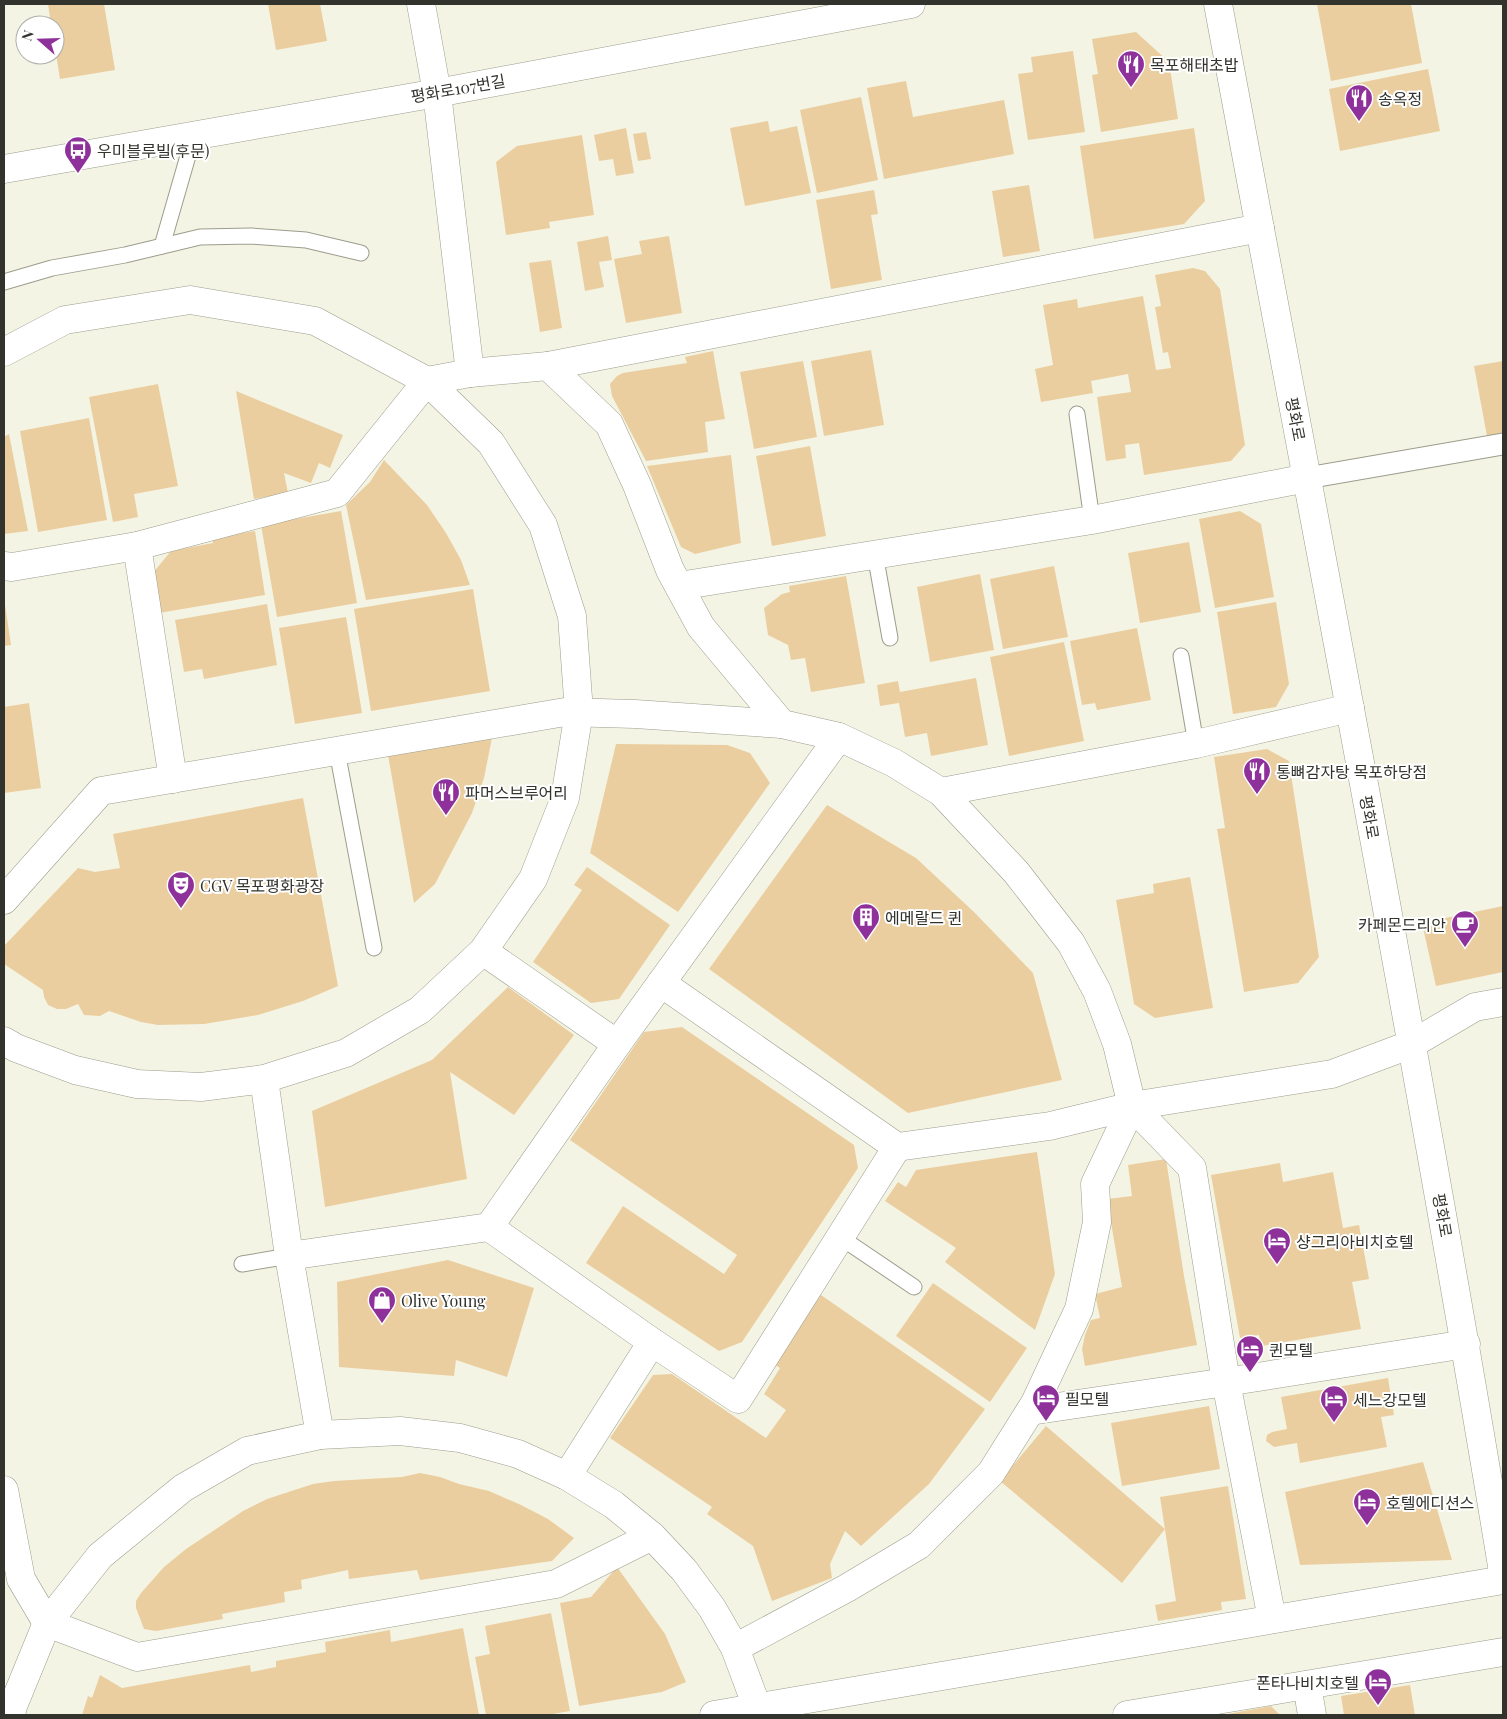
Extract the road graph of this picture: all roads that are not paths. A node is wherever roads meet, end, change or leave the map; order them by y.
1 (421, 4) edge
2 (911, 4) edge
3 (1218, 4) edge
4 (437, 92) junction
5 (194, 135) junction
6 (4, 169) edge
7 (1260, 228) junction
8 (162, 246) junction
9 (361, 253) dead end
10 (4, 282) edge
11 (4, 352) edge
12 (548, 366) junction
13 (470, 373) junction
14 (427, 381) junction
15 (1077, 414) dead end
16 (1503, 444) edge
17 (1307, 478) junction
18 (1092, 520) junction
19 (137, 546) junction
20 (875, 554) junction
21 (4, 566) edge
22 (679, 586) junction
23 (890, 638) dead end
24 (1181, 656) dead end
25 (1350, 708) junction
26 (579, 712) junction
27 (782, 724) junction
28 (839, 737) junction
29 (1196, 744) junction
30 (337, 751) junction
31 (173, 779) junction
32 (941, 792) junction
33 (4, 900) edge
34 (374, 948) dead end
35 (483, 951) junction
36 (661, 983) junction
37 (1503, 1002) edge
38 (4, 1041) edge
39 (617, 1044) junction
40 (1412, 1044) junction
41 (264, 1079) junction
42 (1132, 1106) junction
43 (898, 1148) junction
44 (489, 1227) junction
45 (840, 1237) junction
46 (289, 1256) junction
47 (242, 1264) dead end
48 (914, 1287) dead end
49 (652, 1342) junction
50 (1466, 1344) junction
51 (1226, 1382) junction
52 (1030, 1411) junction
53 (320, 1435) junction
54 (567, 1476) junction
55 (4, 1490) edge
56 (652, 1536) junction
57 (1503, 1572) edge
58 (1503, 1580) edge
59 (1272, 1619) junction
60 (47, 1623) junction
61 (735, 1648) junction
62 (1503, 1652) edge
63 (1307, 1685) junction
64 (759, 1711) edge
65 (1139, 1714) edge
66 (11, 1715) edge
67 (714, 1715) edge
68 (1312, 1715) edge

1 - 4 street
2 - 4 street, 평화로107번길
3 - 7 street, 평화로
4 - 5 street, 평화로107번길
4 - 13 street
5 - 6 street, 평화로107번길
5 - 8 lane
7 - 12 street
7 - 17 street, 평화로
8 - 9 lane
8 - 10 lane
11 - 14 street
12 - 13 street
12 - 22 street
13 - 14 street
14 - 19 street
14 - 26 street
15 - 18 lane
16 - 17 street
17 - 18 street
17 - 25 street, 평화로
18 - 20 street
19 - 21 street
19 - 31 street
20 - 22 street
20 - 23 lane
22 - 27 street
24 - 29 lane
25 - 29 street
25 - 40 street, 평화로
26 - 27 street
26 - 30 street
26 - 35 street
27 - 28 street
28 - 32 street
28 - 36 street
29 - 32 street
30 - 31 street
30 - 34 lane
31 - 33 street
32 - 42 street
35 - 39 street
35 - 41 street
36 - 39 street
36 - 43 street
37 - 40 street
38 - 41 street
39 - 44 street
40 - 42 street
40 - 50 street, 평화로
41 - 46 street
42 - 43 street
42 - 51 street
42 - 52 street
43 - 45 street
44 - 46 street
44 - 49 street
45 - 48 lane
45 - 49 street
46 - 47 lane
46 - 53 street
49 - 54 street
50 - 51 street
50 - 57 street, 평화로
51 - 52 street
51 - 59 street
52 - 61 street
53 - 54 street
53 - 60 street
54 - 56 street
55 - 60 street
56 - 60 street
56 - 61 street
58 - 59 street
59 - 64 street
60 - 66 street
61 - 64 street
62 - 63 street
63 - 65 street
63 - 68 street
64 - 67 street

